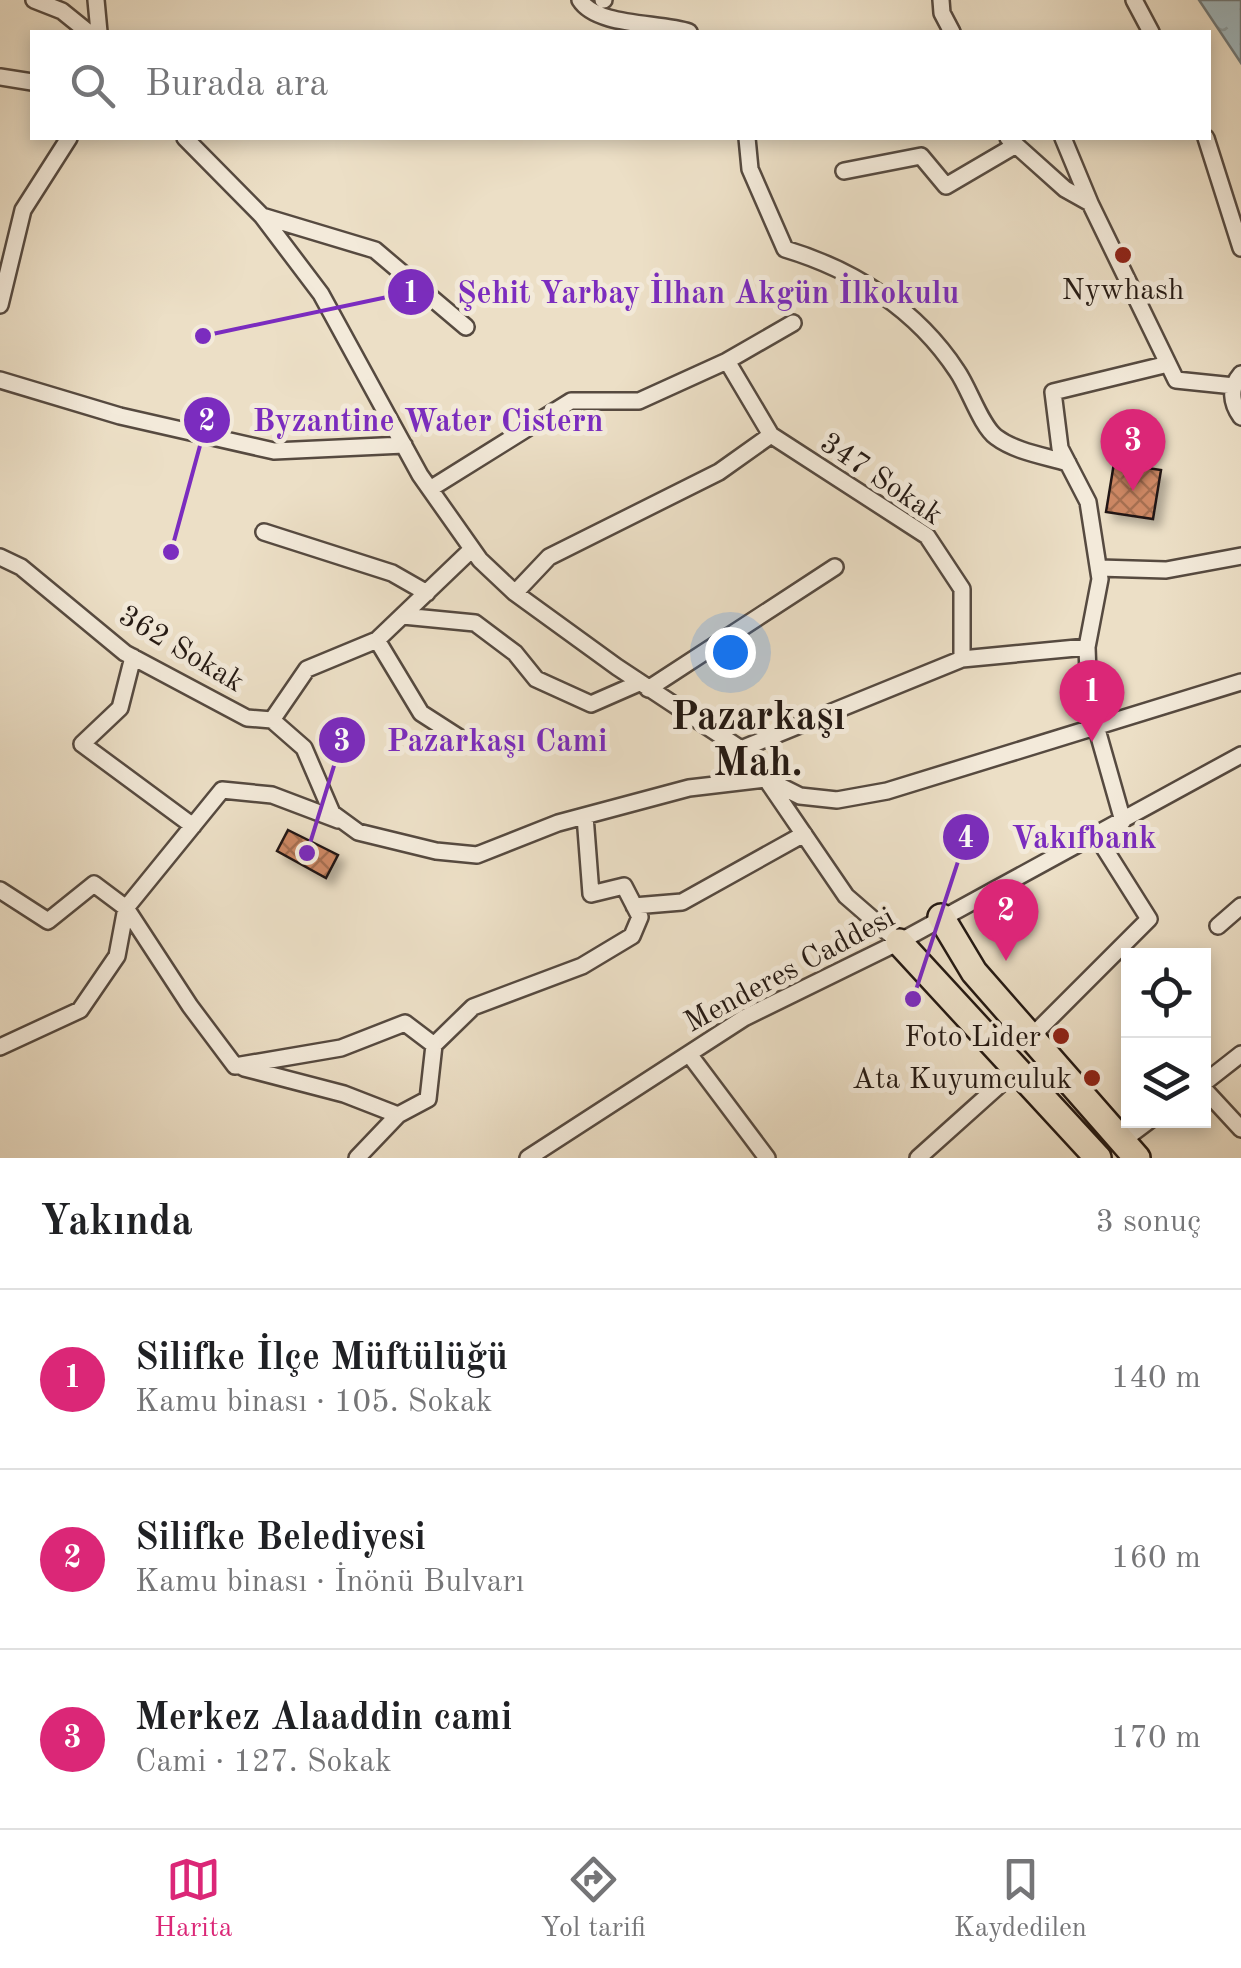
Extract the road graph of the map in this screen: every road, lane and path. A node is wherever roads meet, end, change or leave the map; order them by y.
1 (34, 0) edge
2 (96, 0) edge
3 (580, 0) edge
4 (940, 0) edge
5 (1134, 0) edge
6 (86, 30) edge
7 (100, 30) edge
8 (678, 30) edge
9 (951, 30) edge
10 (1151, 30) edge
11 (0, 77) edge
12 (30, 82) edge
13 (68, 140) edge
14 (187, 140) edge
15 (747, 140) edge
16 (1064, 140) edge
17 (1207, 140) edge
18 (1012, 142) edge
19 (844, 171) dead end
20 (1090, 203) junction
21 (262, 216) junction
22 (0, 218) edge
23 (20, 223) junction
24 (1241, 248) edge
25 (0, 305) edge
26 (793, 322) dead end
27 (466, 327) dead end
28 (726, 362) junction
29 (1168, 364) junction
30 (0, 380) edge
31 (1238, 380) edge
32 (1241, 418) edge
33 (771, 435) junction
34 (404, 445) junction
35 (1068, 463) junction
36 (430, 489) junction
37 (264, 532) dead end
38 (472, 549) junction
39 (1241, 556) edge
40 (0, 557) edge
41 (835, 567) dead end
42 (1099, 568) junction
43 (427, 593) junction
44 (516, 593) junction
45 (403, 616) junction
46 (377, 640) junction
47 (1087, 647) junction
48 (133, 657) junction
49 (962, 659) junction
50 (1241, 682) edge
51 (644, 686) junction
52 (272, 720) junction
53 (1093, 727) junction
54 (466, 742) dead end
55 (741, 749) junction
56 (1241, 755) edge
57 (766, 779) junction
58 (585, 816) junction
59 (1123, 821) junction
60 (344, 822) junction
61 (193, 826) junction
62 (804, 834) junction
63 (1096, 835) junction
64 (0, 890) edge
65 (634, 906) junction
66 (1241, 906) edge
67 (126, 908) junction
68 (941, 917) junction
69 (1218, 926) dead end
70 (898, 942) junction
71 (1030, 1037) junction
72 (434, 1044) junction
73 (0, 1048) edge
74 (690, 1054) junction
75 (1241, 1054) edge
76 (236, 1066) junction
77 (1015, 1071) junction
78 (1211, 1080) edge
79 (1211, 1094) edge
80 (398, 1116) junction
81 (1144, 1128) edge
82 (1241, 1129) edge
83 (1130, 1149) edge
84 (757, 1155) edge
85 (357, 1158) edge
86 (528, 1158) edge
87 (918, 1158) edge
88 (1098, 1158) edge

1 - 6 street
2 - 7 street
3 - 8 street
4 - 9 street
5 - 10 street
11 - 12 street
13 - 23 street
14 - 21 street
15 - 35 street
16 - 20 street
17 - 24 street
18 - 19 street
18 - 20 street
20 - 29 street
21 - 27 street
21 - 34 street
22 - 23 street
23 - 25 street
26 - 28 street
28 - 33 street, 347 Sokak
28 - 36 street
29 - 31 street
29 - 35 street
30 - 34 street
31 - 32 street
33 - 44 street
33 - 49 street, 347 Sokak
34 - 36 street
35 - 42 street
36 - 38 street
37 - 43 street
38 - 43 street
38 - 44 street
39 - 42 street
40 - 48 street, 362 Sokak
41 - 51 street
42 - 47 street
43 - 45 street
44 - 51 street
45 - 46 street
45 - 51 street
46 - 52 street
46 - 54 street
47 - 49 street
47 - 53 street
48 - 52 street, 362 Sokak
48 - 61 street
49 - 55 street
50 - 53 street
51 - 55 street
52 - 60 street, 362 Sokak
53 - 57 street
53 - 59 street
55 - 57 street
56 - 59 street, Menderes Caddesi
57 - 58 street
57 - 62 street
58 - 60 street
58 - 65 street
59 - 63 street, Menderes Caddesi
60 - 61 street
61 - 67 street
62 - 65 street
62 - 70 street
63 - 68 street, Menderes Caddesi
63 - 71 street
64 - 67 street
65 - 72 street
66 - 69 street
67 - 73 street
67 - 76 street
68 - 70 street, Menderes Caddesi
68 - 71 main road
70 - 74 street, Menderes Caddesi
70 - 77 main road
71 - 83 main road
72 - 76 street
72 - 80 street
74 - 84 street
74 - 86 street, Menderes Caddesi
75 - 78 street
76 - 80 street
77 - 87 street
77 - 88 main road
79 - 82 street
80 - 85 street
81 - 83 street

